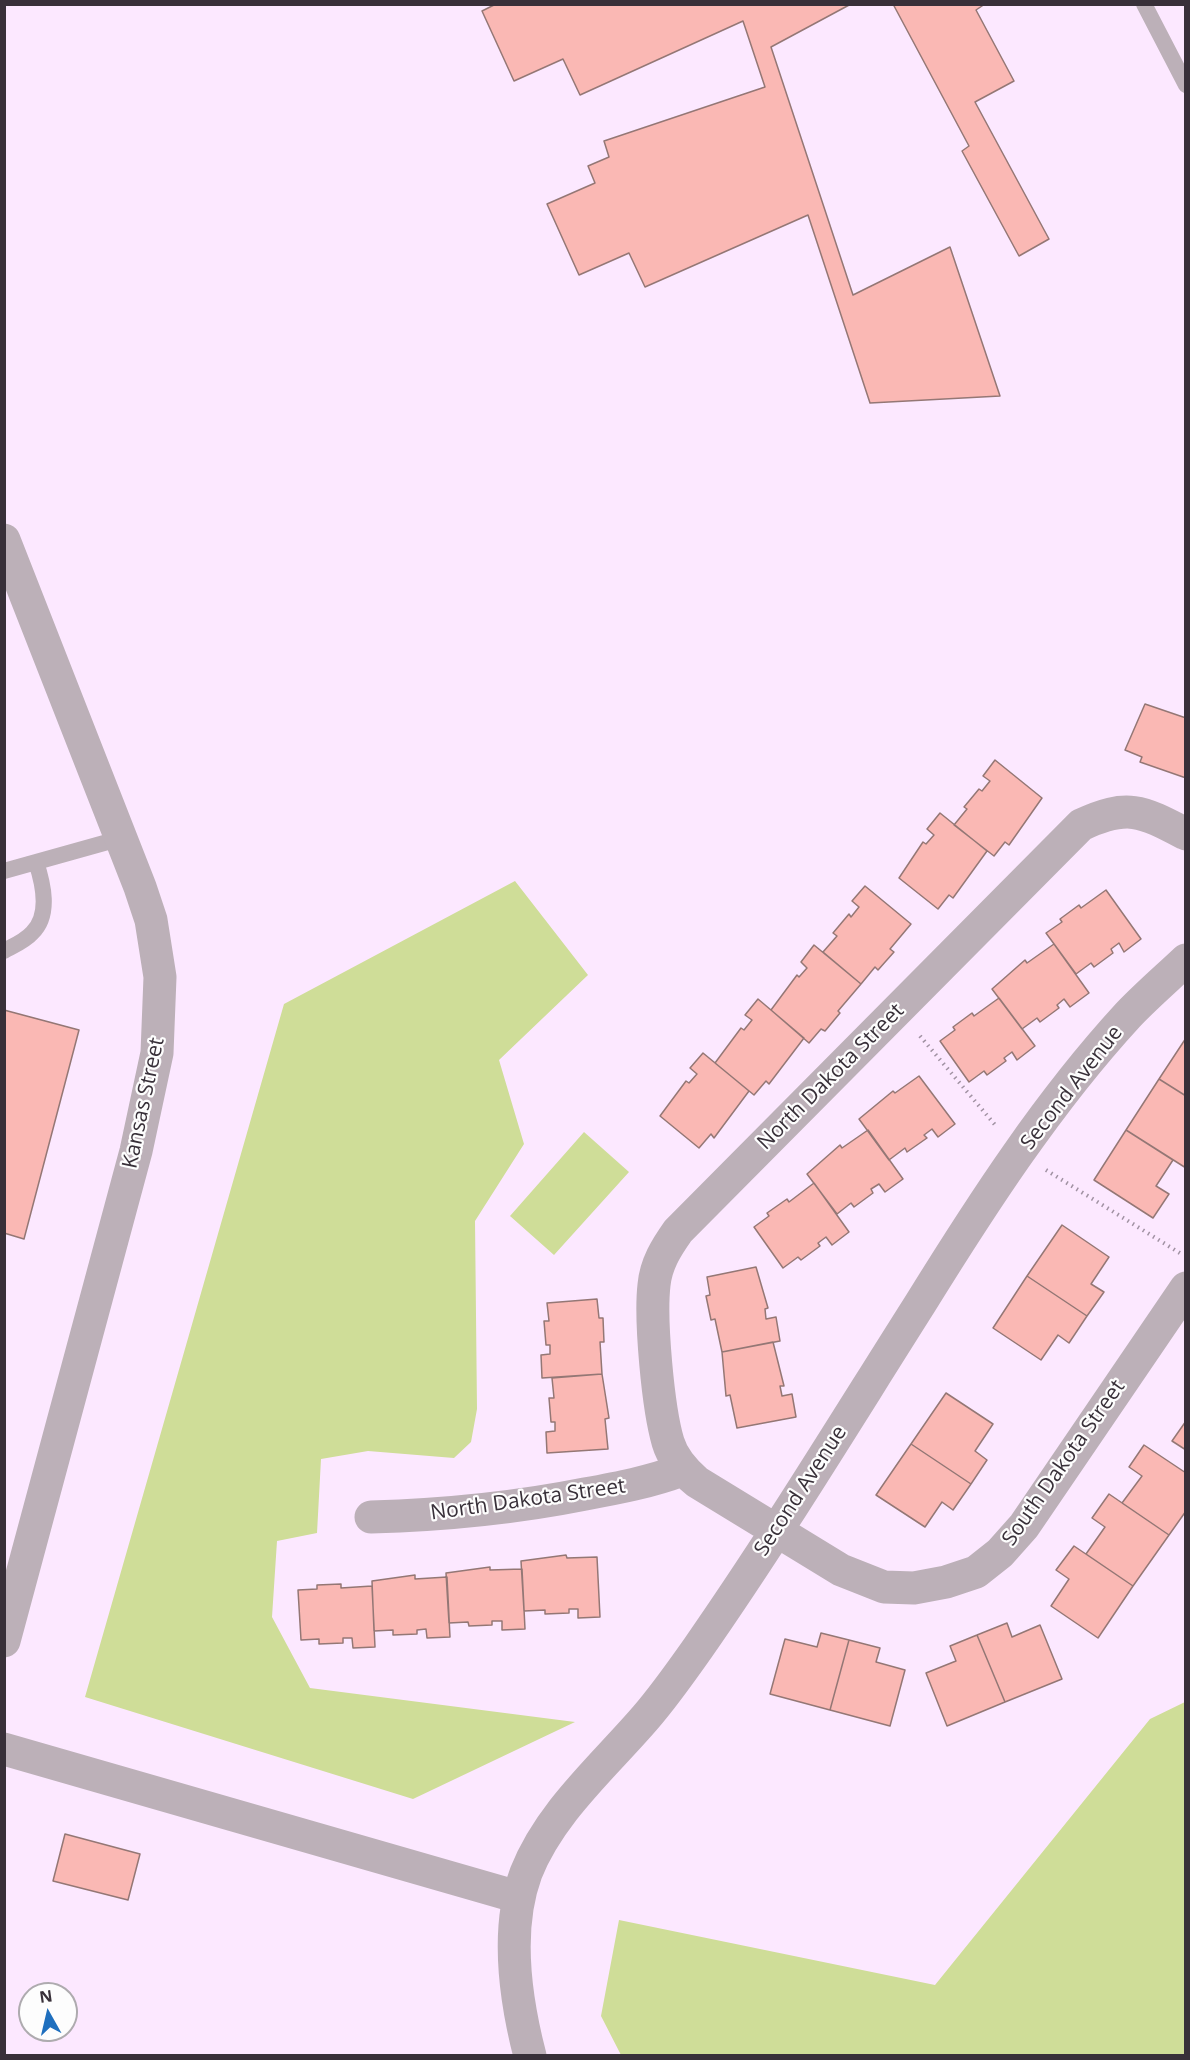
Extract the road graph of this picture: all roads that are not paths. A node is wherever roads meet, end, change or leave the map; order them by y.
1 (1144, 4) edge
2 (1185, 85) edge
3 (4, 540) edge
4 (1185, 834) edge
5 (122, 838) junction
6 (36, 862) junction
7 (4, 871) edge
8 (4, 951) edge
9 (1185, 960) edge
10 (1185, 1288) edge
11 (682, 1470) junction
12 (371, 1517) dead end
13 (777, 1531) junction
14 (4, 1641) edge
15 (4, 1749) edge
16 (518, 1897) junction
17 (530, 2055) edge

1 - 2 lane
3 - 5 street, Kansas Street
4 - 11 street, North Dakota Street
5 - 6 lane
5 - 14 street, Kansas Street
6 - 7 lane
6 - 8 lane
9 - 13 street, Second Avenue
10 - 13 street, South Dakota Street
11 - 12 street, North Dakota Street
11 - 13 street, North Dakota Street
13 - 16 street, Second Avenue
15 - 16 street
16 - 17 street, Second Avenue

